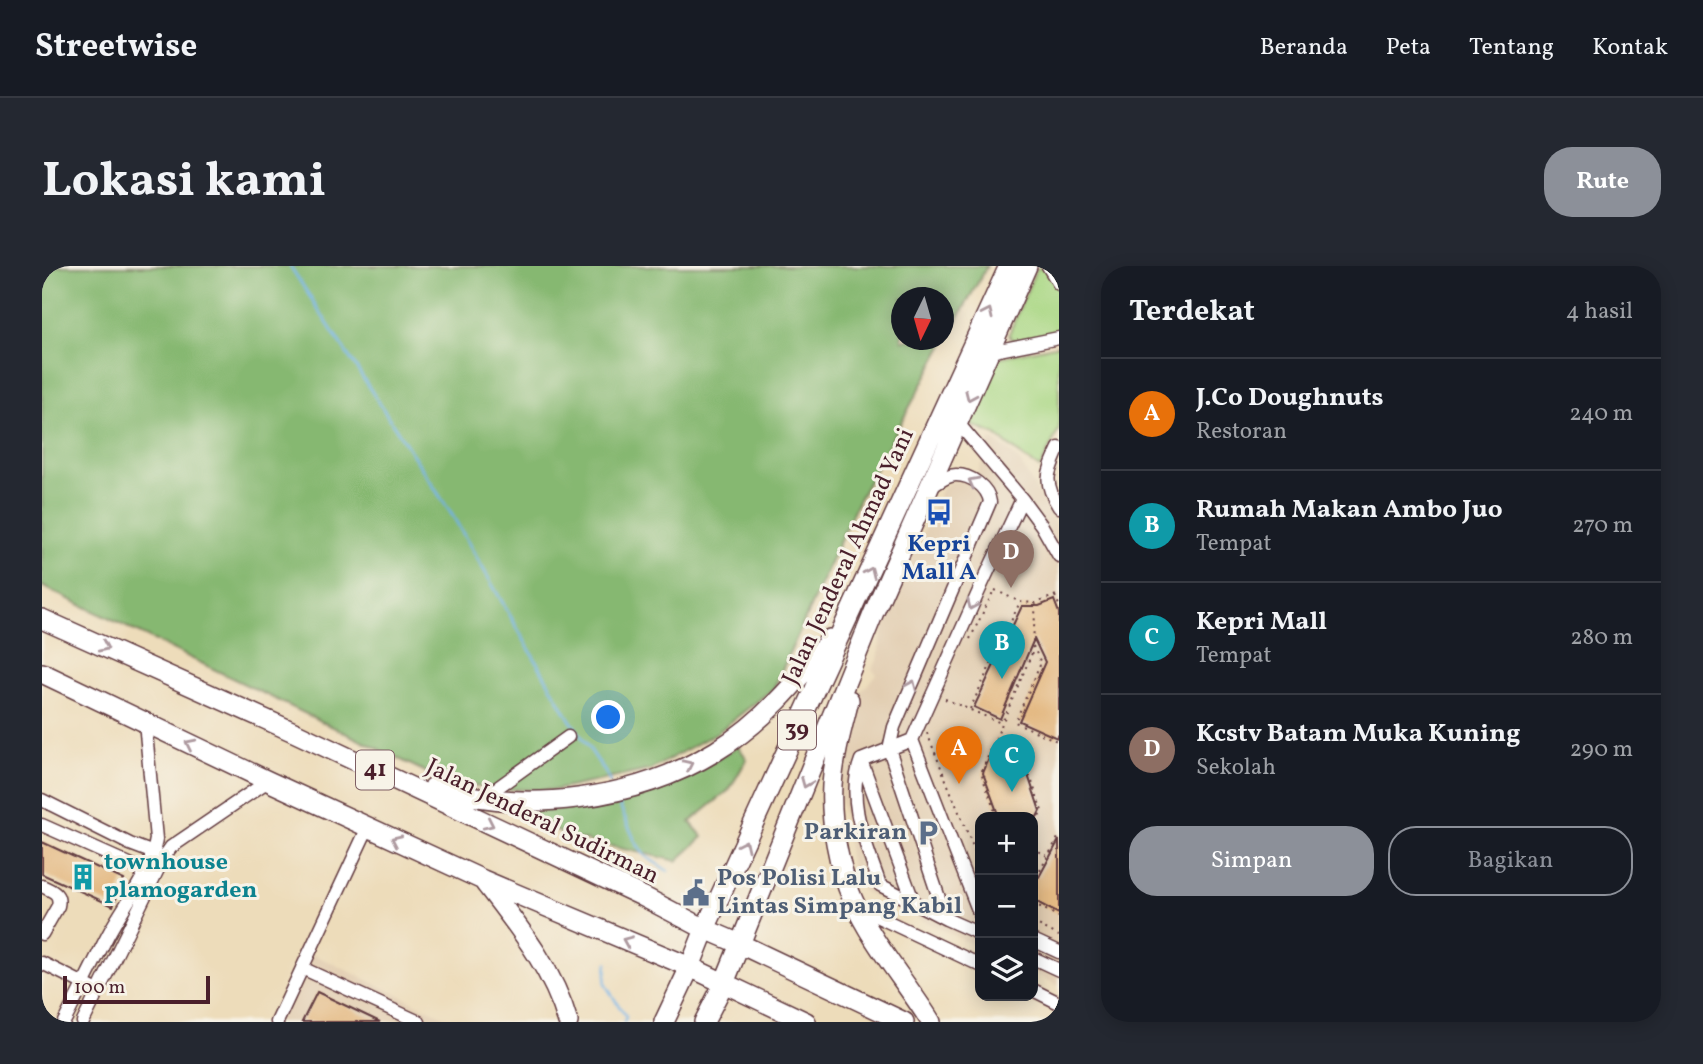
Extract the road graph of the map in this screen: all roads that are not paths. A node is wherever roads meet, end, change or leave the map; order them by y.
1 (1009, 266) edge
2 (1027, 266) edge
3 (1048, 266) edge
4 (1059, 284) edge
5 (1059, 338) edge
6 (989, 352) junction
7 (958, 423) junction
8 (1059, 448) edge
9 (929, 488) junction
10 (1022, 499) junction
11 (1059, 507) edge
12 (888, 531) junction
13 (907, 539) junction
14 (969, 551) junction
15 (1059, 556) edge
16 (992, 563) junction
17 (853, 608) junction
18 (874, 612) junction
19 (42, 619) edge
20 (42, 673) edge
21 (145, 722) junction
22 (296, 733) junction
23 (568, 737) dead end
24 (912, 740) junction
25 (889, 749) junction
26 (861, 760) junction
27 (268, 781) junction
28 (506, 781) junction
29 (482, 798) junction
30 (42, 800) edge
31 (512, 801) junction
32 (42, 825) edge
33 (368, 827) junction
34 (130, 844) junction
35 (159, 855) junction
36 (121, 860) junction
37 (151, 873) junction
38 (483, 880) junction
39 (42, 886) edge
40 (914, 903) junction
41 (975, 904) edge
42 (856, 906) junction
43 (975, 915) edge
44 (951, 921) junction
45 (705, 929) junction
46 (975, 932) edge
47 (42, 934) edge
48 (1038, 942) edge
49 (740, 944) junction
50 (1059, 952) edge
51 (1038, 960) edge
52 (42, 963) edge
53 (975, 963) edge
54 (690, 967) junction
55 (302, 968) junction
56 (1059, 970) edge
57 (724, 983) junction
58 (84, 984) junction
59 (98, 991) junction
60 (1038, 992) edge
61 (1059, 1003) edge
62 (64, 1022) edge
63 (83, 1022) edge
64 (277, 1022) edge
65 (419, 1022) edge
66 (568, 1022) edge
67 (664, 1022) edge
68 (704, 1022) edge
69 (806, 1022) edge
70 (904, 1022) edge
71 (931, 1022) edge

12 -> 1 highway, Jalan Jenderal Ahmad Yani / 39
2 - 6 highway, Jalan Jenderal Ahmad Yani / 39
3 - 4 street
5 - 6 street
6 -> 7 highway, Jalan Jenderal Ahmad Yani / 39
7 - 9 highway, Jalan Jenderal Ahmad Yani / 39
7 - 10 street
8 - 11 street
9 - 13 highway, Jalan Jenderal Ahmad Yani / 39
14 -> 9 street
10 - 15 street
10 - 16 street
12 - 13 highway
17 -> 12 highway, Jalan Jenderal Ahmad Yani / 39
13 - 18 highway, Jalan Jenderal Ahmad Yani / 39
14 - 16 street
25 -> 14 street
16 -> 24 street
31 -> 17 highway
45 -> 17 highway, Jalan Jenderal Ahmad Yani / 39
18 - 42 highway
18 -> 49 highway, Jalan Jenderal Ahmad Yani / 39
19 -> 22 highway, Jalan Jenderal Sudirman / 41
20 - 21 highway, 41
27 -> 21 highway, 41
21 - 35 street
22 - 29 highway
22 -> 45 highway, Jalan Jenderal Sudirman / 41
23 - 28 street
24 - 25 street
24 - 41 street
25 - 26 street
25 - 44 street
26 - 40 street
26 - 40 street
27 - 33 highway, 41
27 - 35 street
28 - 29 street
28 - 31 street
29 - 31 highway
30 - 34 street
32 - 36 street
38 -> 33 highway, 41
33 - 55 street
34 - 35 street
34 - 36 street
35 - 37 street
36 - 37 street
37 - 58 street
37 - 59 street
54 -> 38 highway, 41
38 - 66 highway
39 - 47 street
40 - 44 street
42 - 53 street
42 - 71 highway
43 - 44 street
44 - 46 street
45 - 49 highway, Jalan Jenderal Sudirman / 41
45 - 54 highway, Jalan Jenderal Ahmad Yani / 39
48 - 50 street
49 - 57 highway, Jalan Jenderal Ahmad Yani / 39
49 - 70 highway, Jalan Jenderal Sudirman / 41
51 - 56 street
52 - 58 street
54 - 57 highway, 41
54 - 67 highway, Jalan Jenderal Ahmad Yani / 39
55 - 64 street
55 - 65 street
57 - 68 highway, Jalan Jenderal Ahmad Yani / 39
57 - 69 highway, 41
58 - 59 street
58 - 62 street
59 - 63 street
60 - 61 street

